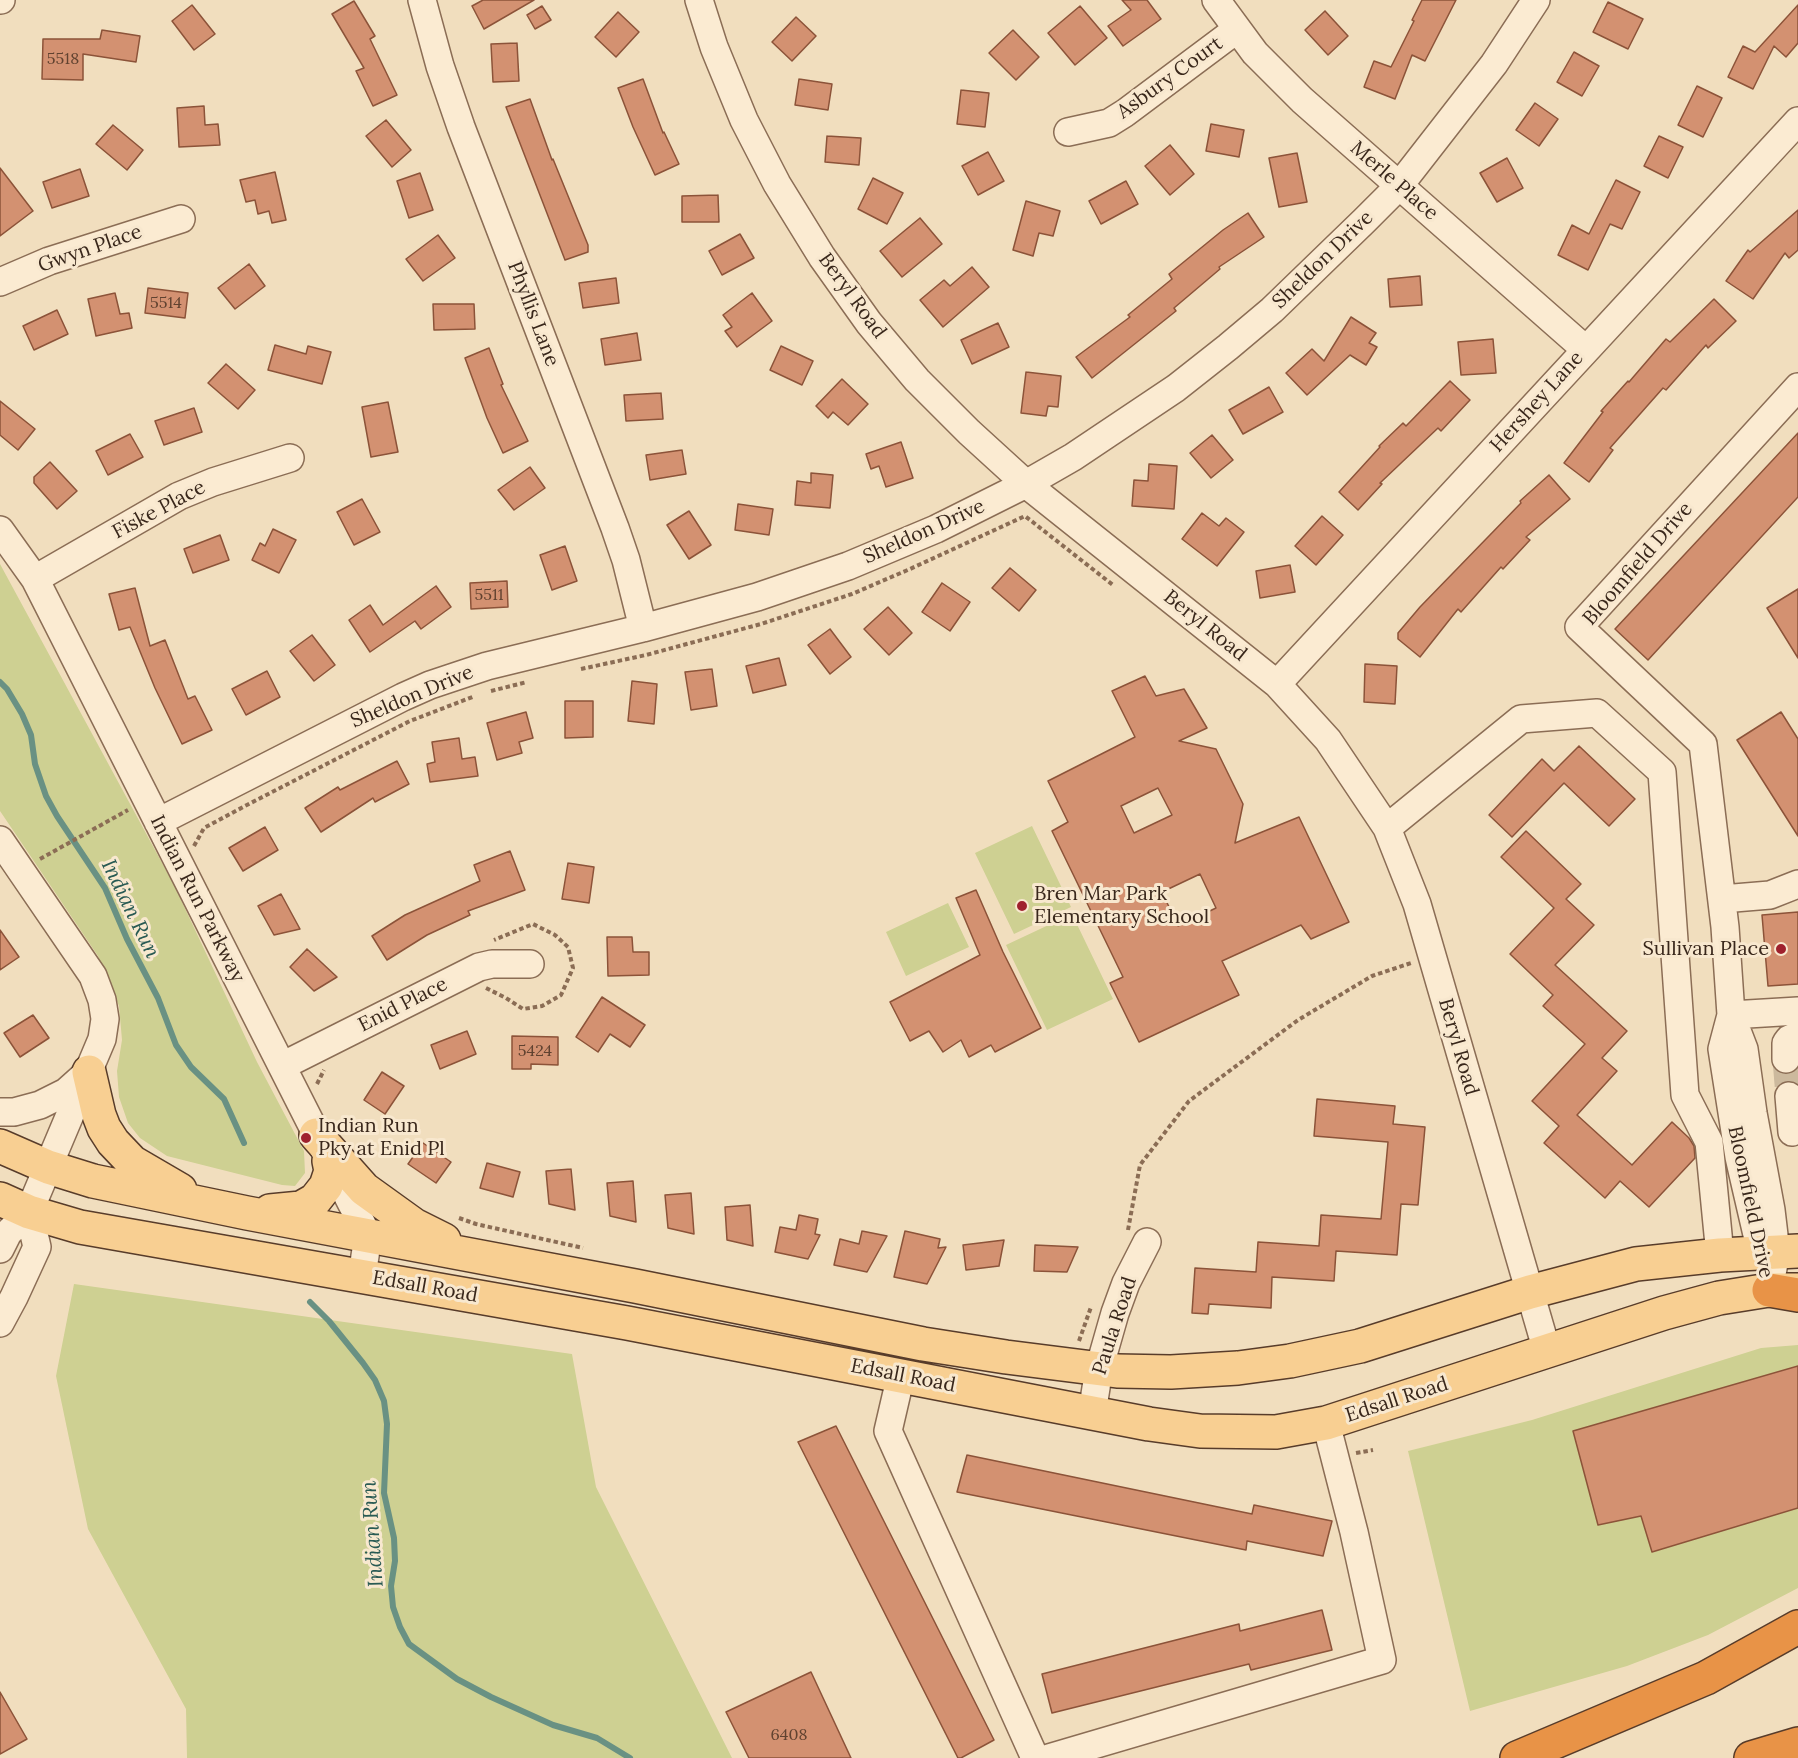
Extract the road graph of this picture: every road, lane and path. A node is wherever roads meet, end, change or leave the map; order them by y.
1 (422, 0) edge
2 (699, 0) edge
3 (1216, 0) edge
4 (1536, 0) edge
5 (1236, 30) junction
6 (1798, 122) edge
7 (1068, 132) dead end
8 (1399, 186) junction
9 (181, 219) dead end
10 (0, 282) edge
11 (1585, 349) junction
12 (1798, 387) edge
13 (291, 458) dead end
14 (1026, 484) junction
15 (0, 530) edge
16 (35, 579) junction
17 (1117, 588) dead end
18 (643, 628) junction
19 (571, 671) dead end
20 (528, 682) dead end
21 (1277, 684) junction
22 (113, 818) dead end
23 (158, 822) junction
24 (1387, 828) junction
25 (0, 840) edge
26 (197, 855) dead end
27 (37, 861) dead end
28 (1798, 884) edge
29 (1722, 899) junction
30 (486, 944) dead end
31 (1432, 956) junction
32 (530, 964) dead end
33 (477, 991) dead end
34 (1798, 1011) edge
35 (1731, 1016) junction
36 (282, 1066) junction
37 (325, 1069) dead end
38 (89, 1072) junction
39 (318, 1090) dead end
40 (1789, 1096) tunnel mouth
41 (0, 1112) edge
42 (1792, 1132) dead end
43 (0, 1146) edge
44 (323, 1148) junction
45 (48, 1167) junction
46 (14, 1205) edge
47 (233, 1211) junction
48 (457, 1218) dead end
49 (368, 1236) junction
50 (1137, 1240) joint
51 (0, 1249) edge
52 (587, 1249) dead end
53 (1778, 1252) edge
54 (1720, 1255) junction
55 (491, 1258) junction
56 (362, 1276) junction
57 (635, 1286) junction
58 (1530, 1292) junction
59 (1788, 1292) edge
60 (1096, 1296) dead end
61 (0, 1323) edge
62 (627, 1323) junction
63 (1073, 1344) dead end
64 (1546, 1351) junction
65 (1099, 1369) junction
66 (901, 1375) junction
67 (1092, 1413) junction
68 (1326, 1423) junction
69 (1373, 1450) dead end
70 (1352, 1454) dead end
71 (1798, 1627) edge
72 (1798, 1650) edge
73 (1706, 1678) junction
74 (1798, 1744) edge
75 (1035, 1758) edge
76 (1049, 1758) edge
77 (1517, 1758) edge
78 (1752, 1758) edge

1 - 18 street, Phyllis Lane
2 - 14 street, Beryl Road
3 - 5 street, Merle Place
4 - 8 street, Sheldon Drive
5 - 7 street, Asbury Court
5 - 8 street, Merle Place
6 - 11 street, Hershey Lane
8 - 11 street, Merle Place
8 - 14 street, Sheldon Drive
9 - 10 street, Gwyn Place
11 - 21 street, Hershey Lane
12 - 29 street, Bloomfield Drive
13 - 16 street, Fiske Place
14 - 18 street, Sheldon Drive
14 - 21 street, Beryl Road
15 - 16 street, Indian Run Parkway
16 - 23 street, Indian Run Parkway
17 - 19 path
18 - 23 street, Sheldon Drive
20 - 26 path
21 - 24 street, Beryl Road
22 - 27 path
23 - 36 street, Indian Run Parkway
24 - 31 street, Beryl Road
24 - 54 street
25 - 38 street
28 - 29 street
29 - 35 street, Bloomfield Drive
30 - 33 path
31 - 50 path
31 - 58 street, Beryl Road
32 - 36 street, Enid Place
34 - 35 street
35 - 53 street, Bloomfield Drive
36 - 44 street, Indian Run Parkway
37 - 39 path
38 - 41 street
38 - 45 street
38 - 47 main road
40 - 42 street
43 - 45 main road, Edsall Road
44 - 47 main road
44 - 49 street, Indian Run Parkway
44 - 55 main road
45 - 46 street
45 - 47 main road, Edsall Road
46 - 51 street
46 - 56 main road, Edsall Road
46 - 61 street
47 - 49 main road, Edsall Road
48 - 52 path
49 - 55 main road, Edsall Road
49 - 56 street
50 - 65 street, Paula Road
53 - 54 main road, Edsall Road
53 - 59 street, Bloomfield Drive
54 - 58 main road, Edsall Road
55 - 57 main road, Edsall Road
56 - 62 main road, Edsall Road
57 - 62 street
57 - 65 main road, Edsall Road
58 - 64 street, Beryl Road
58 - 65 main road, Edsall Road
59 - 64 main road, Edsall Road
60 - 63 path
62 - 66 main road, Edsall Road
64 - 68 main road, Edsall Road
65 - 67 street, Paula Road
66 - 67 main road, Edsall Road
66 - 75 street
67 - 68 main road, Edsall Road
68 - 76 street
69 - 70 path
71 - 73 highway
72 - 73 highway
73 - 77 highway
74 - 78 highway

